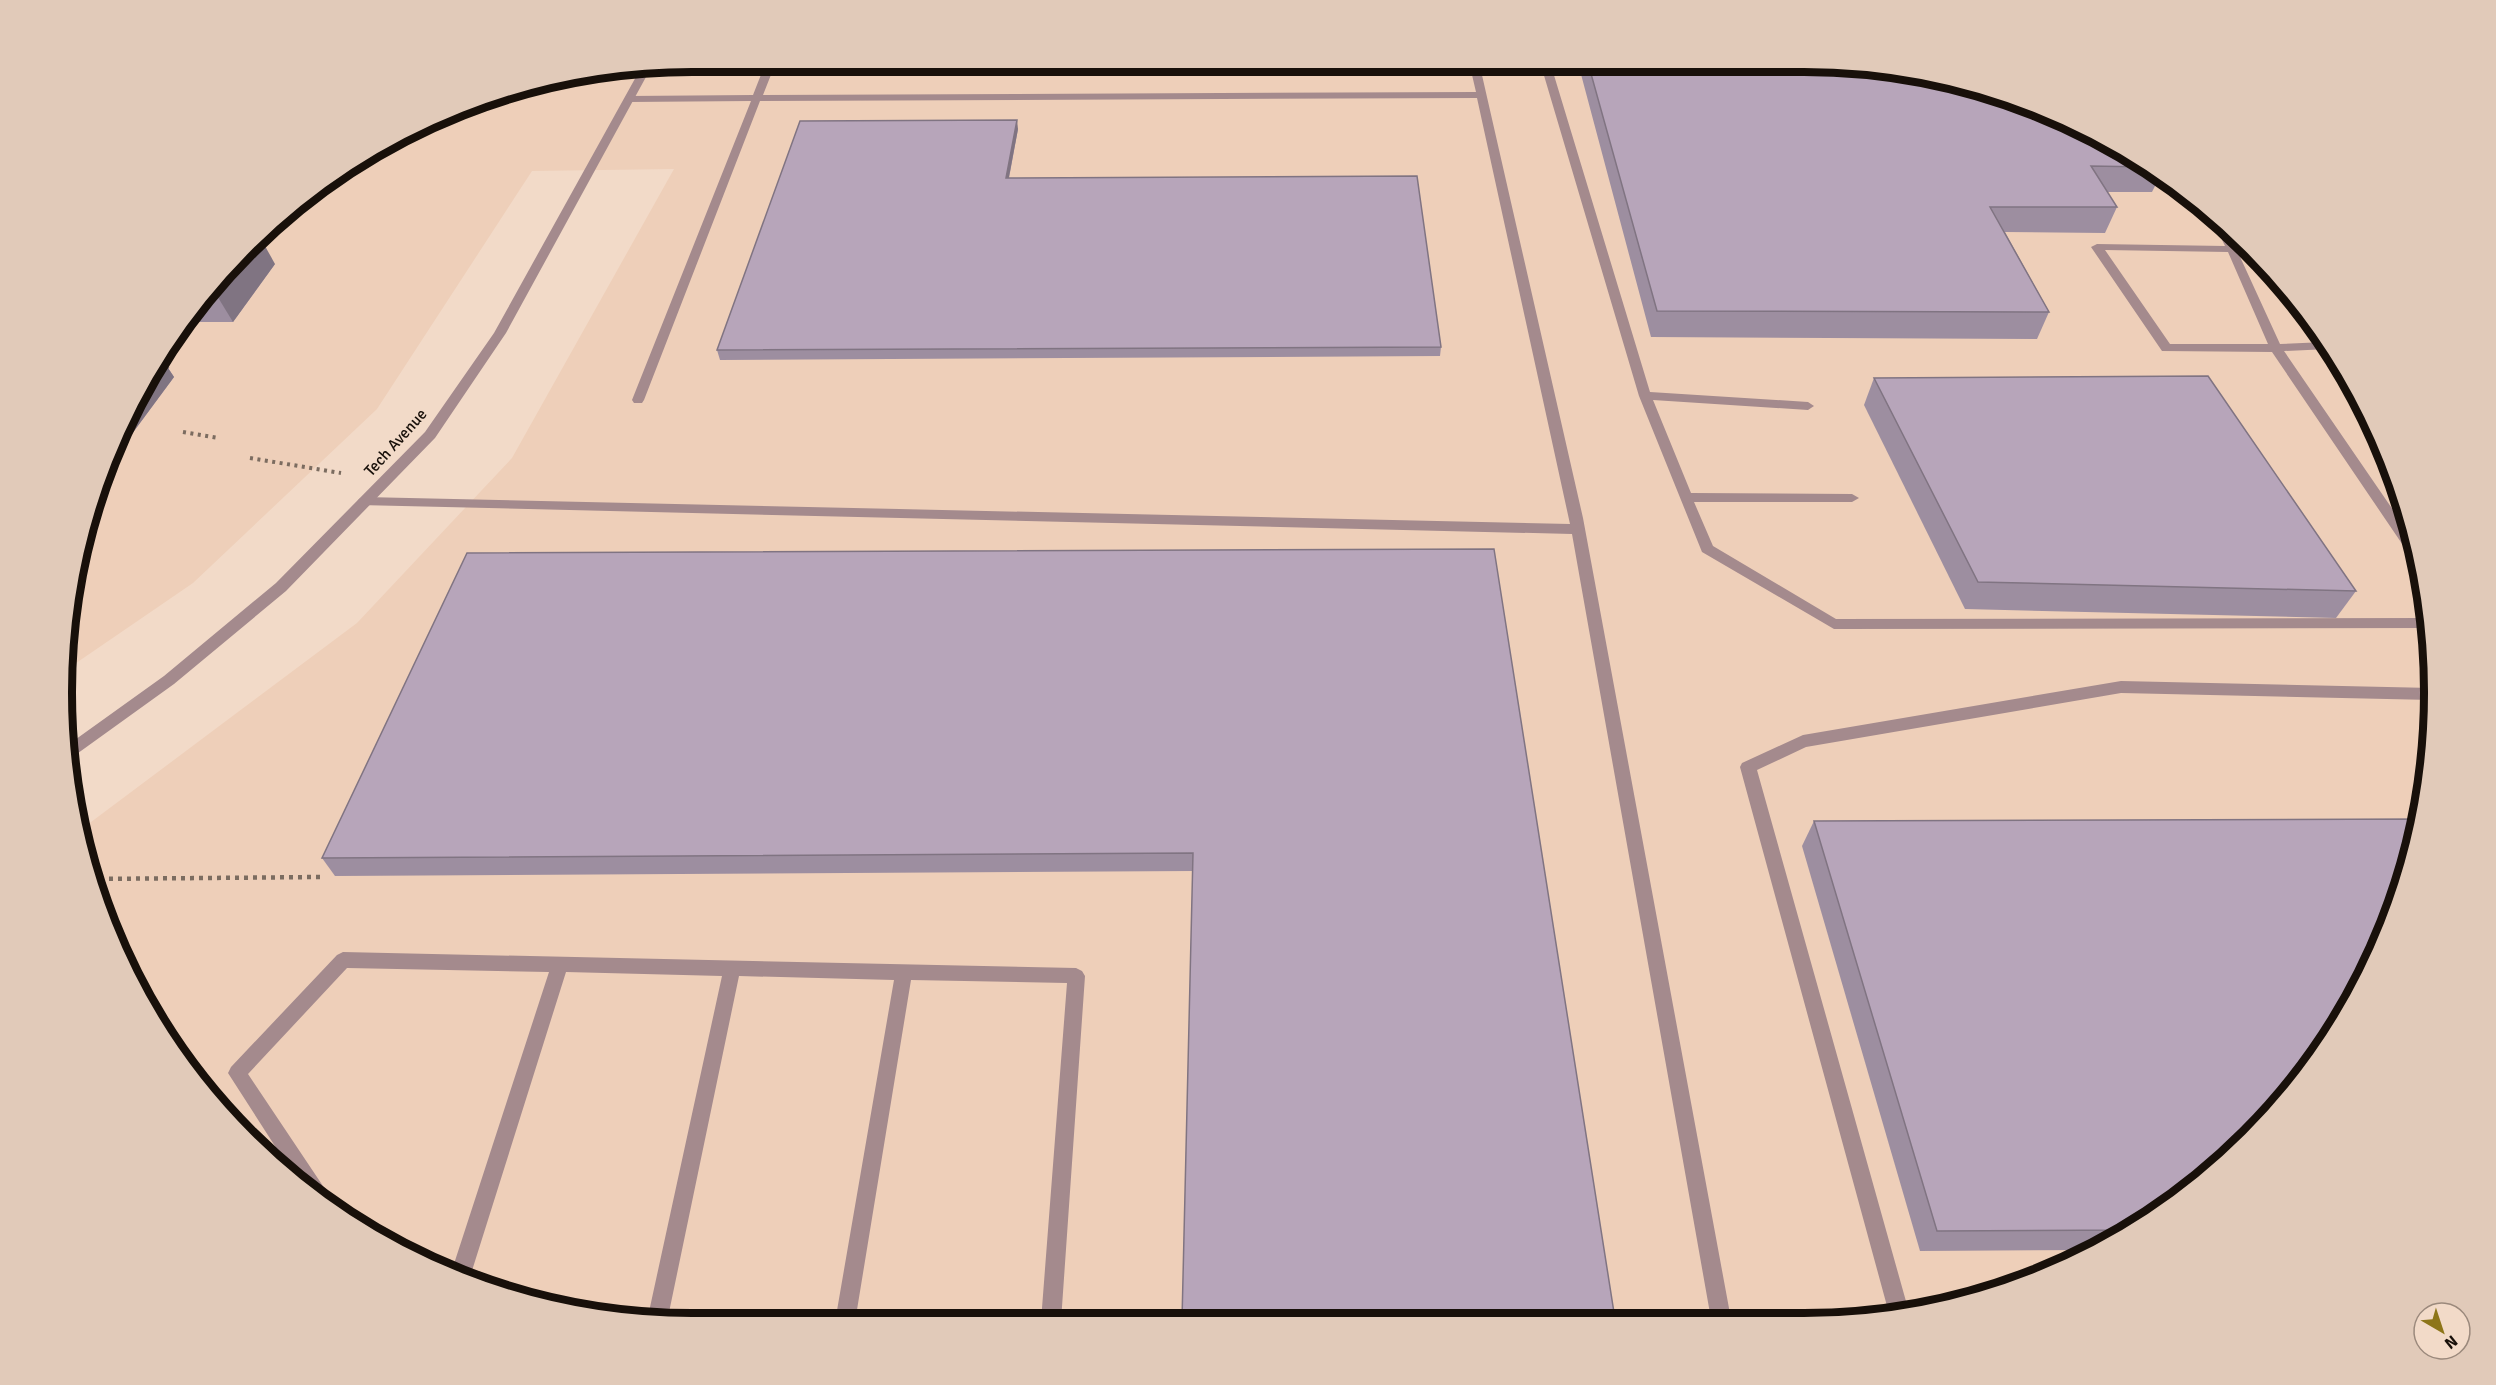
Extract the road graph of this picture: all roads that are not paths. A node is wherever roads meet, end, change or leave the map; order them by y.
1 (767, 72) edge
2 (1476, 72) edge
3 (1548, 72) edge
4 (643, 74) edge
5 (1482, 95) junction
6 (629, 99) junction
7 (755, 99) junction
8 (2228, 240) edge
9 (2232, 249) junction
10 (2318, 346) edge
11 (2276, 348) junction
12 (1645, 396) junction
13 (638, 400) dead end
14 (1808, 406) dead end
15 (1685, 497) junction
16 (1852, 498) dead end
17 (364, 502) junction
18 (1578, 529) junction
19 (2404, 536) edge
20 (2420, 623) edge
21 (2424, 694) edge
22 (75, 749) edge
23 (560, 965) junction
24 (732, 968) junction
25 (904, 972) junction
26 (306, 1178) edge
27 (463, 1269) edge
28 (1897, 1306) edge
29 (659, 1312) edge
30 (847, 1313) edge
31 (1052, 1313) edge
32 (1720, 1313) edge

1 - 7 street
2 - 5 street
3 - 12 street
4 - 6 street, Tech Avenue
5 - 7 street
5 - 18 street
6 - 7 street
6 - 17 street, Tech Avenue
7 - 13 street
8 - 9 street
9 - 11 street
9 - 11 street
10 - 11 street
11 - 19 street
12 - 14 street
12 - 15 street
15 - 16 street
15 - 20 street
17 - 18 street
17 - 22 street, Tech Avenue
18 - 32 street
21 - 28 street
23 - 24 street
23 - 26 street
23 - 27 street
24 - 25 street
24 - 29 street
25 - 30 street
25 - 31 street

